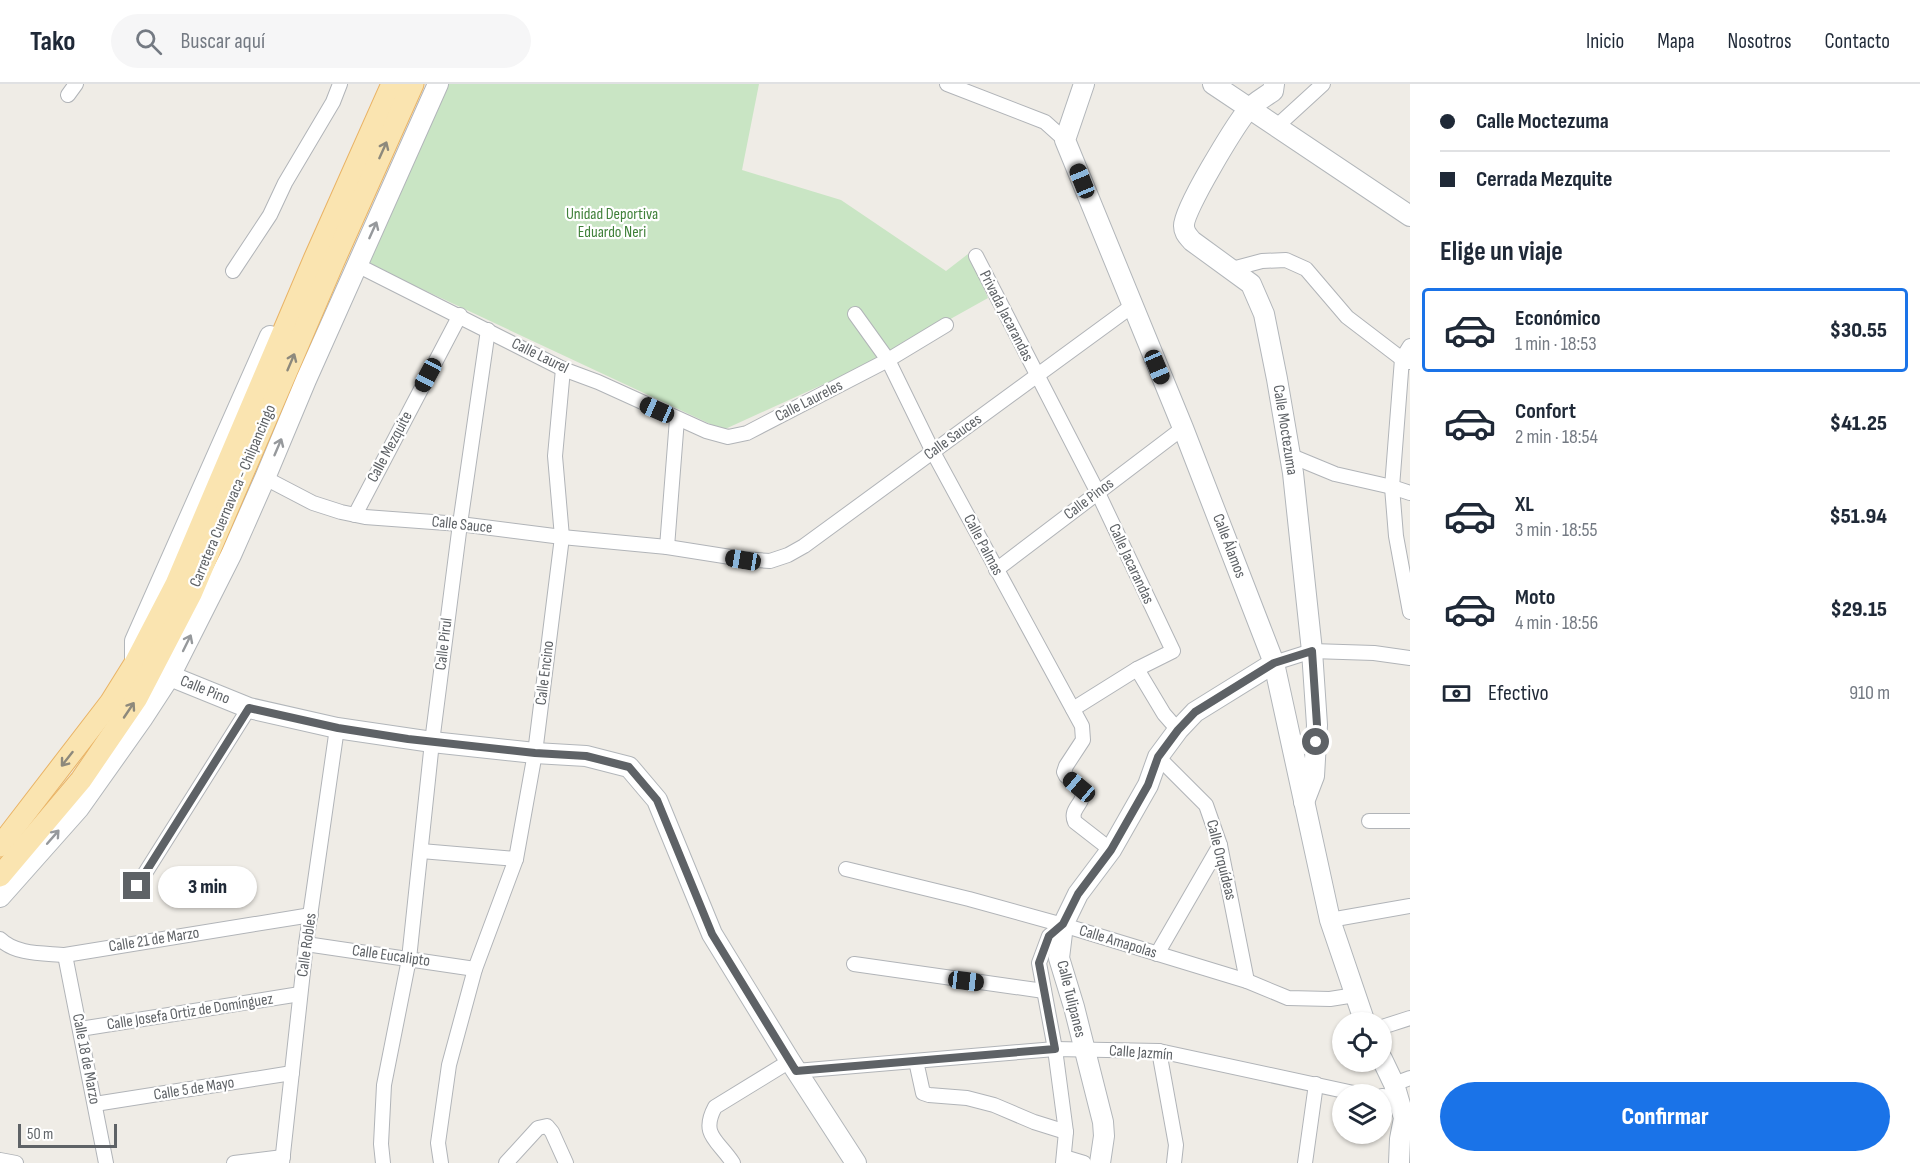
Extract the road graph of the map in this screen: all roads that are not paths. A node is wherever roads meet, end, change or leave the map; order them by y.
1 (340, 84) edge
2 (381, 84) edge
3 (392, 84) edge
4 (413, 84) edge
5 (438, 84) edge
6 (947, 84) edge
7 (1084, 84) edge
8 (1213, 84) edge
9 (1274, 84) edge
10 (1323, 84) edge
11 (1249, 108) junction
12 (1276, 127) junction
13 (1065, 140) junction
14 (1410, 216) edge
15 (976, 256) dead end
16 (357, 265) junction
17 (1232, 269) junction
18 (233, 272) dead end
19 (1131, 306) junction
20 (855, 314) dead end
21 (459, 315) junction
22 (946, 325) dead end
23 (488, 330) junction
24 (1410, 346) edge
25 (888, 360) junction
26 (1406, 361) edge
27 (563, 369) junction
28 (1036, 376) junction
29 (677, 418) junction
30 (1404, 421) edge
31 (1183, 428) junction
32 (728, 437) joint
33 (933, 453) junction
34 (1289, 455) junction
35 (265, 478) junction
36 (1392, 487) junction
37 (1098, 493) junction
38 (1410, 493) edge
39 (354, 515) junction
40 (460, 524) junction
41 (562, 537) junction
42 (667, 547) junction
43 (770, 561) joint
44 (996, 570) junction
45 (1410, 612) edge
46 (1312, 651) junction
47 (1410, 658) edge
48 (135, 663) junction
49 (1274, 663) junction
50 (1137, 669) junction
51 (170, 676) junction
52 (249, 708) junction
53 (1073, 709) junction
54 (338, 728) junction
55 (1178, 730) junction
56 (432, 742) junction
57 (535, 753) junction
58 (1158, 757) junction
59 (1304, 803) junction
60 (1369, 821) dead end
61 (1410, 821) edge
62 (1220, 845) junction
63 (0, 846) edge
64 (1111, 850) junction
65 (421, 851) junction
66 (516, 860) junction
67 (846, 869) dead end
68 (0, 876) edge
69 (137, 886) dead end
70 (0, 897) edge
71 (1410, 906) edge
72 (311, 915) junction
73 (1330, 920) junction
74 (1063, 924) junction
75 (0, 939) edge
76 (306, 944) junction
77 (1157, 954) junction
78 (65, 955) junction
79 (409, 959) junction
80 (854, 964) dead end
81 (475, 969) junction
82 (1247, 981) junction
83 (1044, 991) junction
84 (300, 994) junction
85 (1355, 995) junction
86 (1361, 1012) edge
87 (1410, 1018) edge
88 (1392, 1024) edge
89 (81, 1029) junction
90 (1055, 1049) junction
91 (1085, 1050) junction
92 (1159, 1051) junction
93 (916, 1061) junction
94 (793, 1066) junction
95 (1388, 1072) edge
96 (292, 1073) junction
97 (1316, 1084) junction
98 (1332, 1088) edge
99 (1396, 1089) edge
100 (95, 1104) junction
101 (1066, 1132) junction
102 (0, 1160) edge
103 (282, 1160) edge
104 (1063, 1160) edge
105 (16, 1163) edge
106 (106, 1163) edge
107 (234, 1163) edge
108 (383, 1163) edge
109 (441, 1163) edge
110 (506, 1163) edge
111 (566, 1163) edge
112 (733, 1163) edge
113 (856, 1163) edge
114 (1084, 1163) edge
115 (1100, 1163) edge
116 (1174, 1163) edge
117 (1305, 1163) edge
118 (1399, 1163) edge

1 - 18 street
2 - 48 street
3 - 48 main road, Carretera Cuernavaca - Chilpancingo
68 -> 4 main road, Carretera Cuernavaca - Chilpancingo
16 -> 5 street
6 - 13 street
7 - 13 street
8 - 11 street
9 - 11 street
10 - 12 street
11 - 12 street
11 - 17 street, Calle Moctezuma
12 - 14 street
13 - 19 street, Calle Álamos
15 - 28 street, Privada Jacarandas
16 - 21 street, Calle Laurel
35 -> 16 street
17 - 26 street
17 - 34 street, Calle Moctezuma
19 - 28 street, Calle Sauces
19 - 31 street, Calle Álamos
20 - 25 street, Calle Palmas
21 - 23 street, Calle Laurel
21 - 39 street, Calle Mezquite
22 - 25 street, Calle Laureles
23 - 27 street, Calle Laurel
23 - 40 street, Calle Pirul
24 - 26 street
25 - 32 street, Calle Laureles
25 - 33 street, Calle Palmas
26 - 30 street
27 - 29 street, Calle Laurel
27 - 41 street, Calle Encino
28 - 33 street, Calle Sauces
28 - 37 street, Calle Jacarandas
29 - 32 street, Calle Laurel
29 - 42 street
30 - 36 street
31 - 37 street, Calle Pinos
31 - 49 street, Calle Álamos
33 - 43 street, Calle Sauces
33 - 44 street, Calle Palmas
34 - 36 street
34 - 46 street, Calle Moctezuma
35 - 39 street, Calle Sauce
51 -> 35 street
36 - 38 street
36 - 45 street
37 - 44 street, Calle Pinos
37 - 50 street, Calle Jacarandas
39 - 40 street, Calle Sauce
40 - 41 street, Calle Sauce
40 - 56 street, Calle Pirul
41 - 42 street, Calle Sauce
41 - 57 street, Calle Encino
42 - 43 street, Calle Sauce
44 - 53 street, Calle Palmas
46 - 47 street
46 - 49 street
46 - 59 street, Calle Moctezuma
48 -> 63 main road, Carretera Cuernavaca - Chilpancingo
49 - 55 street, Calle Tulipanes
49 - 59 street, Calle Álamos
50 - 53 street
50 - 55 street
51 - 52 street, Calle Pino
70 -> 51 street
52 - 54 street, Calle Pino
52 - 69 street
53 - 64 street, Calle Palmas
54 - 56 street, Calle Pino
54 - 72 street, Calle Robles
55 - 58 street, Calle Tulipanes
56 - 57 street, Calle Pino
56 - 65 street, Calle Pirul
57 - 66 street, Calle Encino
57 - 94 street, Calle Pino
58 - 62 street, Calle Orquídeas
58 - 64 street, Calle Tulipanes
59 - 73 street, Calle Álamos
60 - 61 street
62 - 77 street
62 - 82 street, Calle Orquídeas
64 - 74 street, Calle Tulipanes
65 - 66 street
65 - 79 street, Calle Pirul
66 - 81 street, Calle Encino
67 - 74 street, Calle Amapolas
71 - 73 street
72 - 76 street, Calle Robles
72 - 78 street, Calle 21 de Marzo
73 - 85 street, Calle Álamos
74 - 77 street, Calle Amapolas
74 - 83 street
74 - 91 street, Calle Tulipanes
75 - 78 street, Calle 21 de Marzo
76 - 79 street, Calle Eucalipto
76 - 84 street, Calle Robles
77 - 82 street, Calle Amapolas
78 - 89 street, Calle 18 de Marzo
79 - 81 street, Calle Eucalipto
79 - 108 street, Calle Pirul
80 - 83 street
81 - 109 street, Calle Encino
82 - 85 street, Calle Amapolas
83 - 90 street
84 - 89 street, Calle Josefa Ortiz de Domínguez
84 - 96 street, Calle Robles
85 - 86 street, Calle Álamos
87 - 88 street
89 - 100 street, Calle 18 de Marzo
90 - 91 street, Calle Jazmín
90 - 93 street, Calle Jazmín
90 - 101 street
91 - 92 street, Calle Jazmín
91 - 115 street, Calle Tulipanes
92 - 97 street, Calle Jazmín
92 - 116 street
93 - 94 street, Calle Jazmín
93 - 101 street
94 - 112 street
94 - 113 street
95 - 99 street
96 - 100 street, Calle 5 de Mayo
96 - 103 street, Calle Robles
97 - 98 street, Calle Jazmín
97 - 117 street
99 - 118 street
100 - 106 street, Calle 18 de Marzo
101 - 104 street
102 - 105 street
103 - 107 street
104 - 114 street
110 - 111 street

